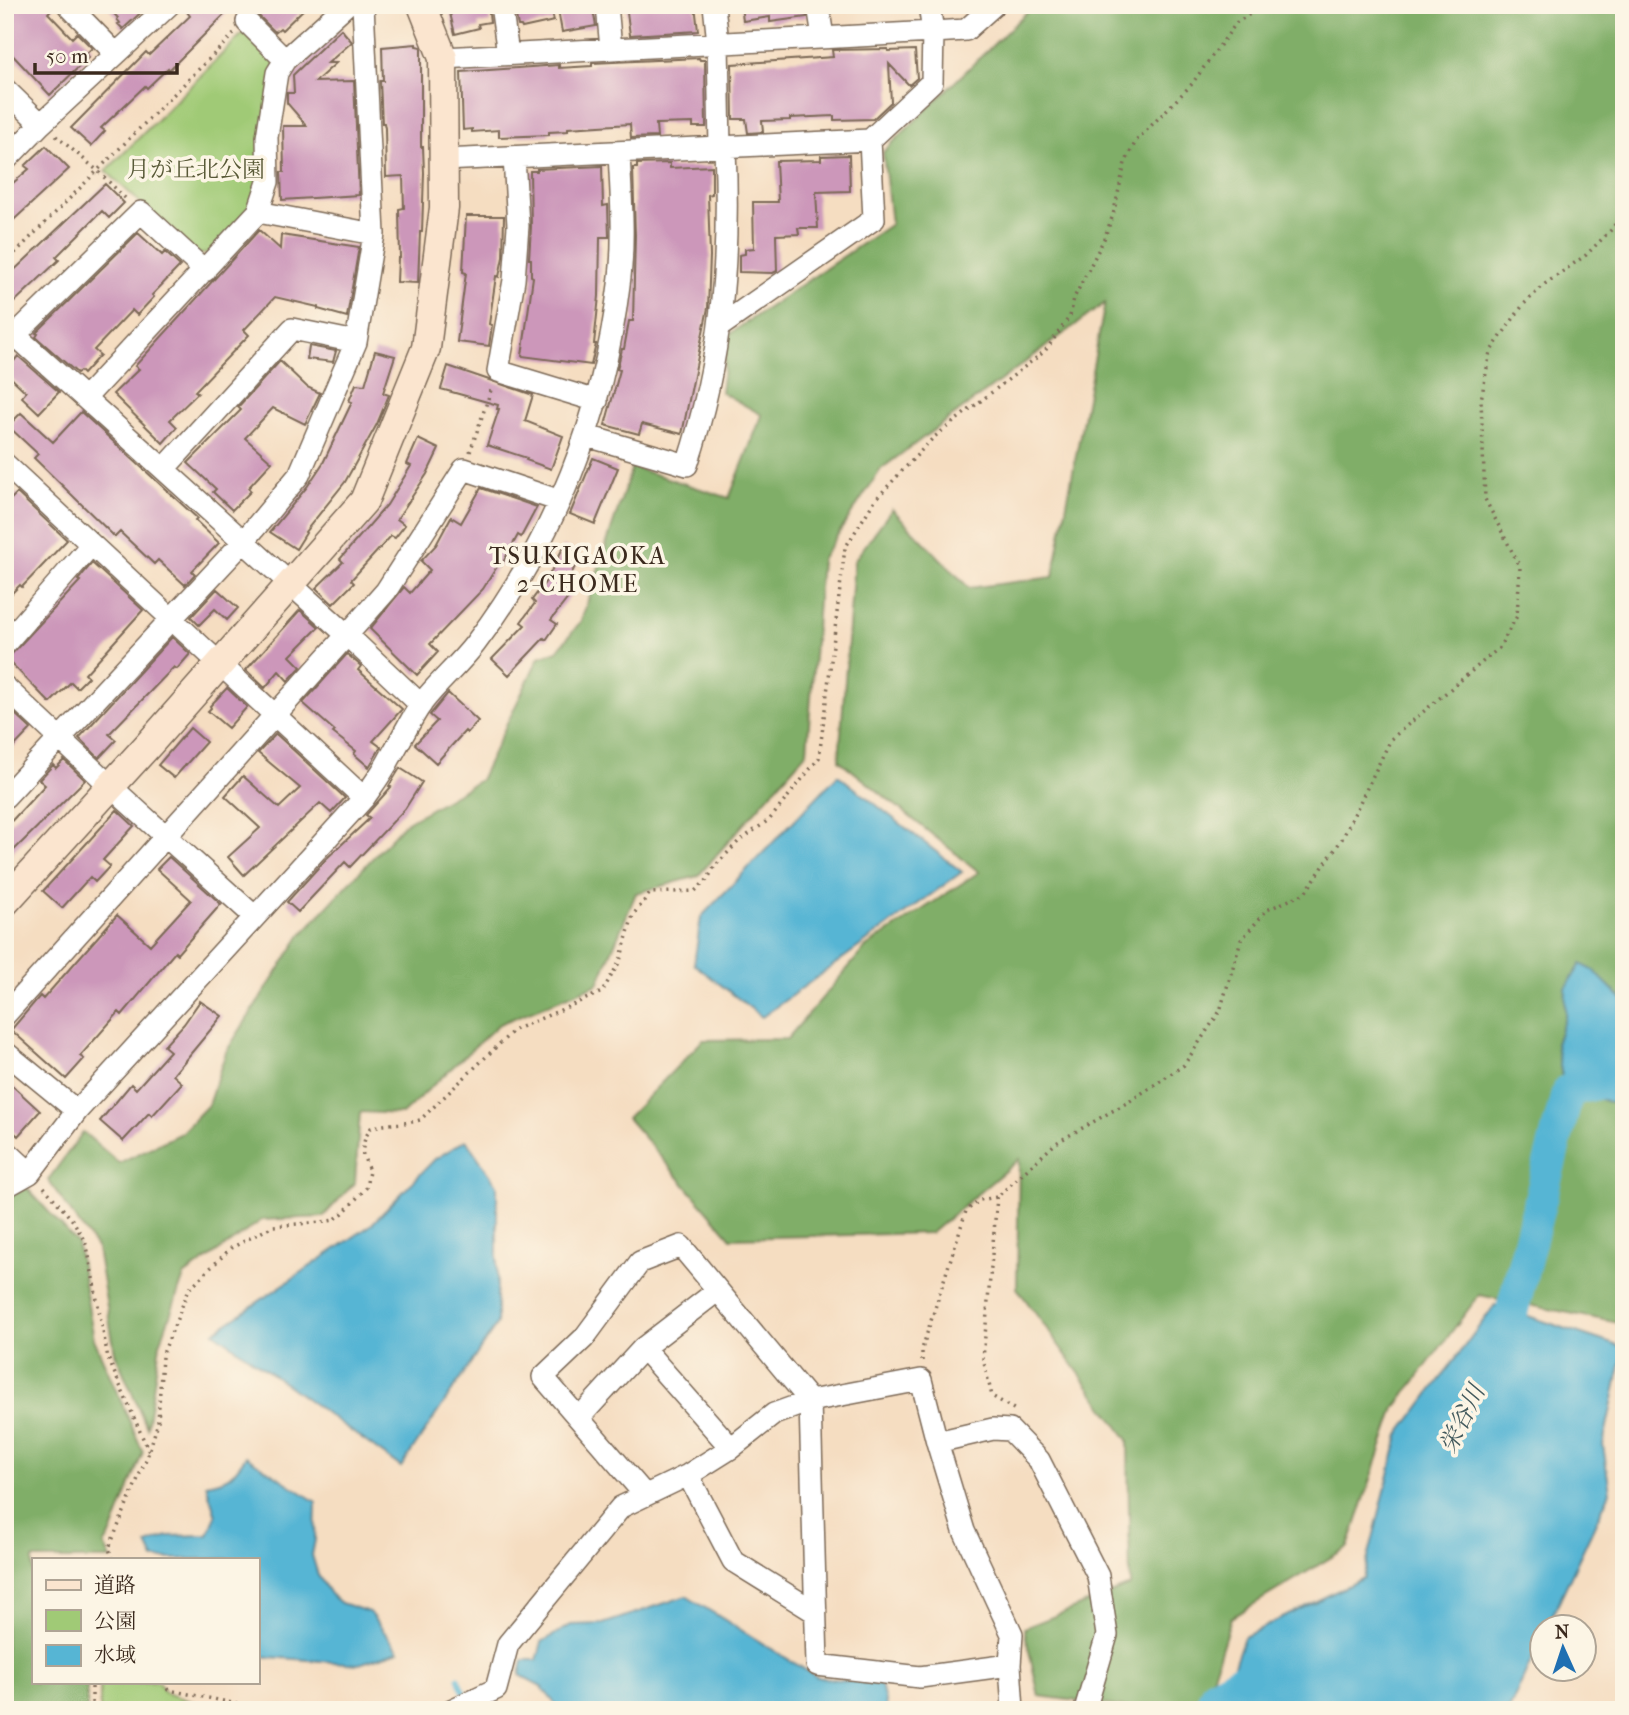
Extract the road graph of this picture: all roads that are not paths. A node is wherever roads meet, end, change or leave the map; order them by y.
1 (68, 5) edge
2 (169, 5) edge
3 (346, 5) edge
4 (363, 5) edge
5 (422, 5) edge
6 (501, 5) edge
7 (607, 5) edge
8 (714, 5) edge
9 (818, 5) edge
10 (929, 5) edge
11 (995, 5) edge
12 (247, 22) road end
13 (933, 32) junction
14 (823, 37) junction
15 (718, 43) junction
16 (611, 49) junction
17 (116, 54) junction
18 (508, 54) junction
19 (443, 58) junction
20 (285, 60) junction
21 (5, 89) edge
22 (41, 124) junction
23 (870, 140) junction
24 (722, 148) junction
25 (619, 152) junction
26 (514, 157) junction
27 (5, 160) edge
28 (444, 160) junction
29 (258, 212) junction
30 (374, 234) junction
31 (205, 271) junction
32 (719, 327) junction
33 (10, 340) edge
34 (356, 342) junction
35 (85, 398) junction
36 (597, 401) junction
37 (587, 436) junction
38 (164, 469) junction
39 (8, 473) edge
40 (560, 501) junction
41 (244, 541) junction
42 (91, 545) junction
43 (290, 585) junction
44 (170, 618) junction
45 (347, 635) junction
46 (5, 644) edge
47 (219, 665) junction
48 (5, 687) edge
49 (421, 705) junction
50 (276, 717) junction
51 (59, 739) junction
52 (110, 786) junction
53 (5, 797) edge
54 (364, 798) junction
55 (166, 838) junction
56 (5, 902) edge
57 (255, 917) junction
58 (5, 1015) edge
59 (5, 1052) edge
60 (77, 1111) junction
61 (5, 1150) edge
62 (30, 1173) junction
63 (5, 1187) edge
64 (717, 1291) junction
65 (643, 1348) junction
66 (810, 1401) junction
67 (579, 1418) junction
68 (937, 1442) junction
69 (731, 1448) junction
70 (688, 1475) junction
71 (645, 1495) junction
72 (815, 1612) junction
73 (1010, 1665) junction
74 (451, 1710) edge
75 (1013, 1710) edge
76 (1085, 1710) edge

1 - 17 street
2 - 17 street
3 - 20 street
4 - 30 street
5 - 19 street
6 - 18 street
7 - 16 street
8 - 15 street
9 - 14 street
10 - 13 street
11 - 13 street
12 - 20 street
13 - 14 street
13 - 23 street
14 - 15 street
15 - 16 street
15 - 24 street
16 - 18 street
17 - 22 street
18 - 19 street
19 - 28 street
20 - 29 street
21 - 22 street
22 - 27 street
23 - 24 street
23 - 32 street
24 - 25 street
24 - 32 street
25 - 26 street
25 - 36 street
26 - 28 street
26 - 36 street
28 - 43 street
29 - 30 street
29 - 31 street
30 - 34 street
31 - 33 street
31 - 35 street
32 - 37 street
33 - 35 street
34 - 38 street
34 - 41 street
35 - 38 street
36 - 37 street
37 - 40 street
38 - 41 street
39 - 42 street
40 - 45 street
40 - 49 street
41 - 43 street
41 - 44 street
42 - 44 street
42 - 46 street
43 - 45 street
43 - 47 street
44 - 47 street
44 - 51 street
45 - 49 street
45 - 50 street
47 - 50 street
47 - 52 street
48 - 51 street
49 - 54 street
50 - 54 street
50 - 55 street
51 - 52 street
51 - 53 street
52 - 55 street
52 - 56 street
54 - 57 street
55 - 57 street
55 - 58 street
57 - 60 street
59 - 60 street
60 - 62 street
61 - 62 street
62 - 63 street
64 - 65 street
64 - 66 street
64 - 67 street
65 - 67 street
65 - 69 street
66 - 68 street
66 - 69 street
66 - 72 street
67 - 71 street
68 - 73 street
68 - 76 street
69 - 70 street
70 - 71 street
70 - 72 street
71 - 74 street
72 - 73 street
73 - 75 street

